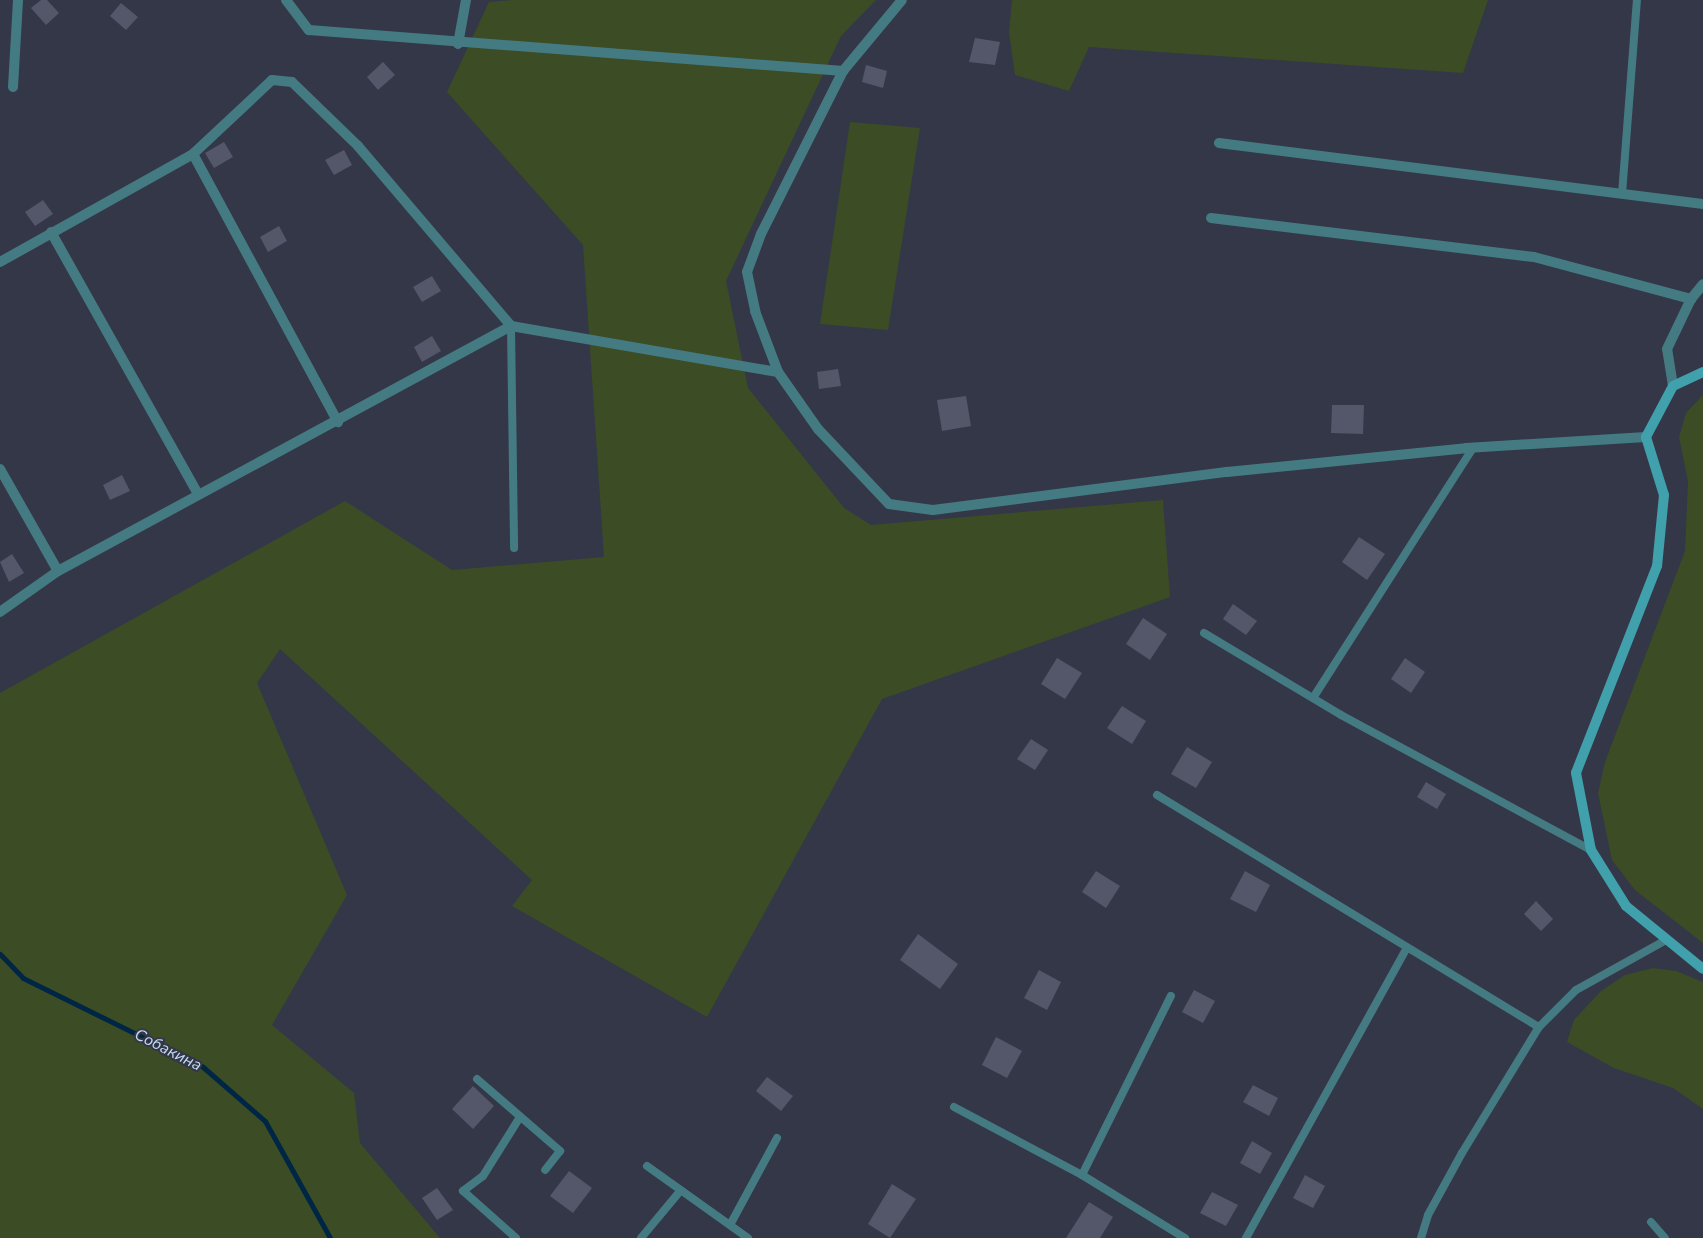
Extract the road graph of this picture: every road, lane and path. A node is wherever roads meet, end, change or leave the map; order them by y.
1 (18, 0) edge
2 (286, 0) edge
3 (466, 0) edge
4 (902, 0) edge
5 (1637, 0) edge
6 (458, 44) junction
7 (842, 71) junction
8 (13, 87) dead end
9 (1219, 143) dead end
10 (193, 154) junction
11 (1622, 194) junction
12 (1703, 204) edge
13 (1211, 218) dead end
14 (51, 232) junction
15 (0, 262) edge
16 (1703, 284) edge
17 (1690, 299) junction
18 (510, 326) junction
19 (778, 372) junction
20 (1703, 372) edge
21 (1673, 386) junction
22 (338, 422) junction
23 (1646, 437) junction
24 (1472, 448) junction
25 (0, 469) edge
26 (198, 494) junction
27 (514, 548) dead end
28 (58, 571) junction
29 (0, 612) edge
30 (1204, 633) dead end
31 (1313, 698) junction
32 (1158, 795) dead end
33 (1591, 850) junction
34 (1664, 941) junction
35 (1407, 948) junction
36 (1703, 969) edge
37 (1172, 996) dead end
38 (1538, 1027) junction
39 (477, 1079) dead end
40 (954, 1107) dead end
41 (520, 1117) junction
42 (778, 1138) dead end
43 (647, 1166) dead end
44 (545, 1170) dead end
45 (1082, 1175) junction
46 (681, 1190) junction
47 (1651, 1222) dead end
48 (730, 1225) junction
49 (516, 1238) edge
50 (641, 1238) edge
51 (748, 1238) edge
52 (1185, 1238) edge
53 (1246, 1238) edge
54 (1421, 1238) edge
55 (1665, 1238) edge

1 - 8 street
2 - 6 street
3 - 6 street
4 - 7 street
5 - 11 lane
6 - 7 street
7 - 19 street
9 - 11 street
10 - 14 street
10 - 18 street
10 - 22 street
11 - 12 street
13 - 17 street
14 - 15 street
14 - 26 street
16 - 17 street
17 - 21 street
18 - 19 street
18 - 22 street
18 - 27 lane
19 - 24 street
20 - 21 main road
21 - 23 main road
22 - 26 street
23 - 24 street
23 - 33 main road
24 - 31 lane
25 - 28 street
26 - 28 street
28 - 29 street
30 - 31 lane
31 - 33 lane
32 - 35 lane
33 - 34 main road
34 - 36 main road
34 - 38 lane
35 - 38 lane
35 - 53 lane
37 - 45 lane
38 - 54 lane
39 - 41 lane
40 - 45 lane
41 - 44 lane
41 - 49 lane
42 - 48 lane
43 - 46 lane
45 - 52 lane
46 - 48 lane
46 - 50 lane
47 - 55 lane
48 - 51 lane

